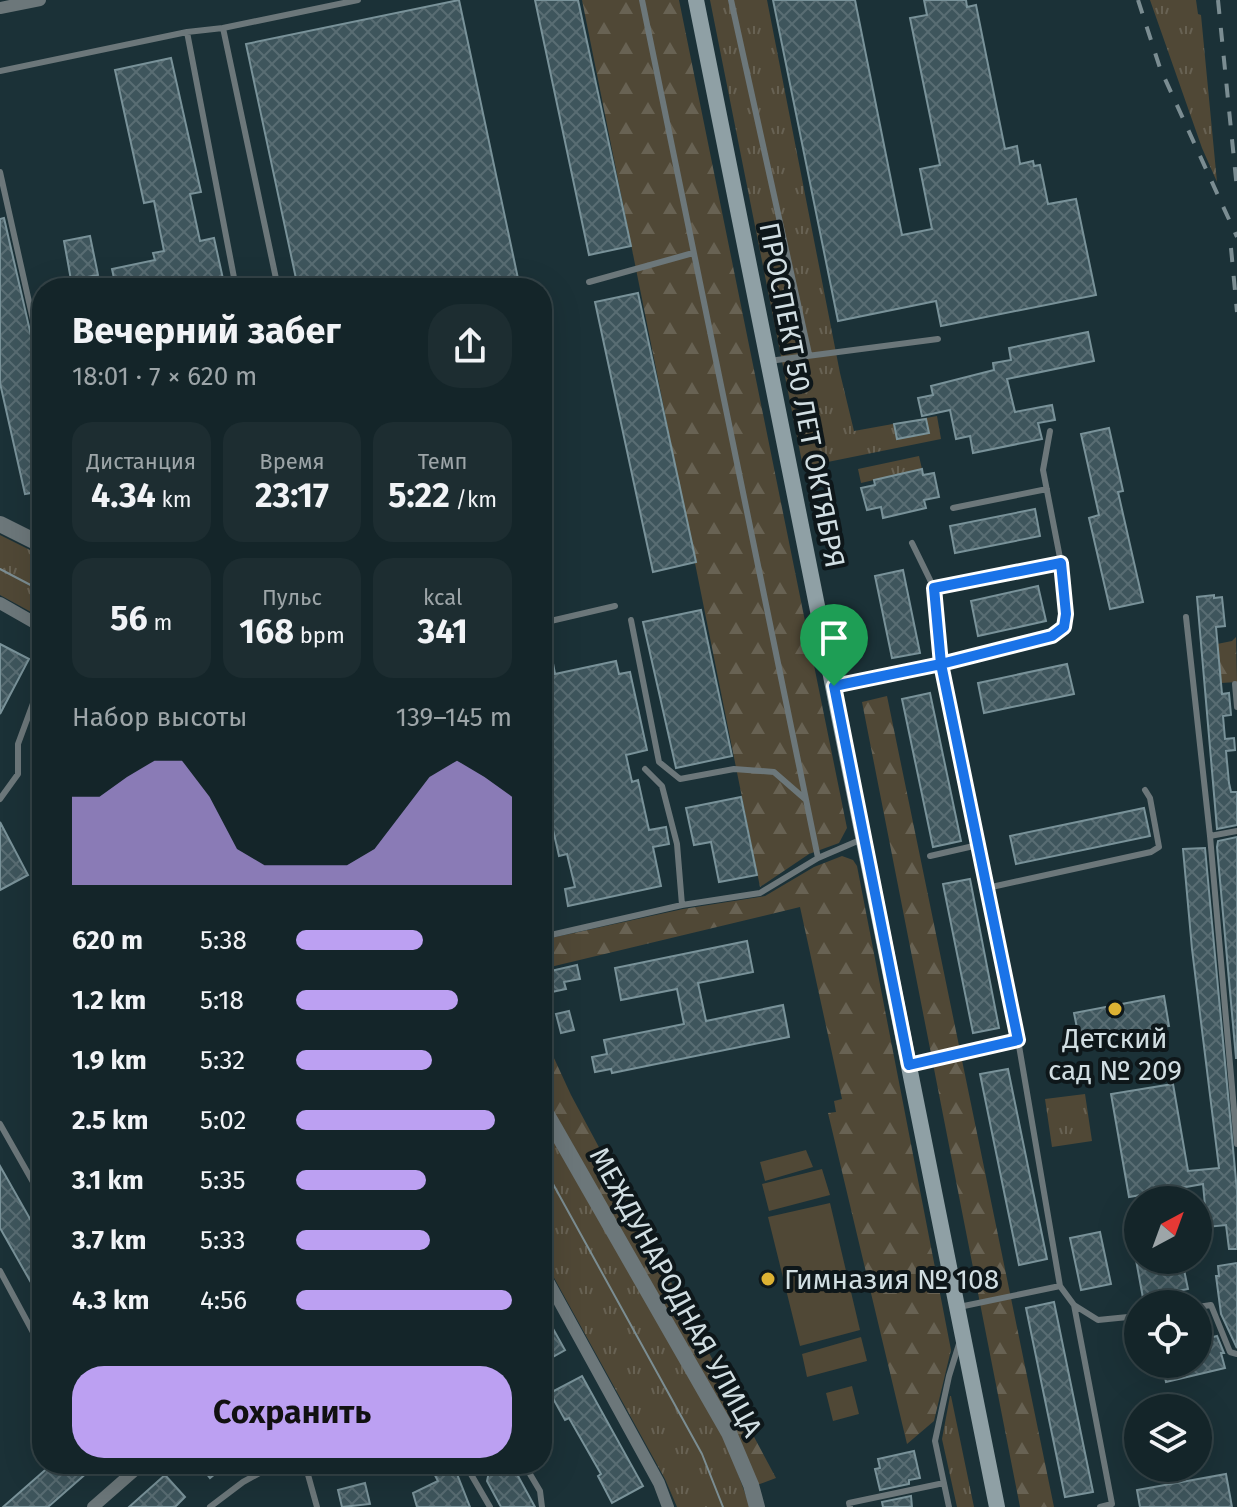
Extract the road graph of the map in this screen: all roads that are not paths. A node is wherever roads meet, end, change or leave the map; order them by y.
1 (40, 0) edge
2 (358, 0) edge
3 (642, 0) edge
4 (696, 0) edge
5 (731, 0) edge
6 (0, 8) edge
7 (223, 28) junction
8 (187, 32) junction
9 (0, 71) edge
10 (0, 172) edge
11 (693, 253) junction
12 (234, 278) edge
13 (276, 278) edge
14 (589, 282) dead end
15 (32, 315) edge
16 (938, 339) dead end
17 (809, 354) junction
18 (769, 361) junction
19 (1050, 431) dead end
20 (1047, 489) junction
21 (953, 508) dead end
22 (0, 524) edge
23 (32, 540) edge
24 (912, 543) dead end
25 (1061, 563) junction
26 (934, 588) junction
27 (0, 603) edge
28 (615, 606) dead end
29 (1186, 617) dead end
30 (631, 620) dead end
31 (32, 621) edge
32 (552, 621) edge
33 (941, 664) junction
34 (1235, 684) dead end
35 (834, 686) junction
36 (32, 706) edge
37 (1237, 707) edge
38 (645, 769) dead end
39 (1145, 790) dead end
40 (0, 799) edge
41 (805, 799) junction
42 (1237, 832) edge
43 (1210, 836) junction
44 (864, 838) junction
45 (978, 845) junction
46 (930, 856) dead end
47 (818, 858) junction
48 (987, 888) junction
49 (682, 905) junction
50 (552, 935) edge
51 (1018, 1040) junction
52 (909, 1065) junction
53 (552, 1123) edge
54 (0, 1124) edge
55 (1237, 1144) edge
56 (32, 1180) edge
57 (1, 1277) edge
58 (1060, 1286) junction
59 (552, 1288) edge
60 (1074, 1305) junction
61 (1212, 1307) edge
62 (956, 1308) junction
63 (1124, 1317) edge
64 (32, 1331) edge
65 (962, 1337) junction
66 (1237, 1354) edge
67 (131, 1474) edge
68 (258, 1474) edge
69 (308, 1474) edge
70 (471, 1474) edge
71 (530, 1474) edge
72 (944, 1483) junction
73 (1112, 1506) edge
74 (93, 1507) edge
75 (210, 1507) edge
76 (317, 1507) edge
77 (490, 1507) edge
78 (542, 1507) edge
79 (668, 1507) edge
80 (757, 1507) edge
81 (850, 1507) edge
82 (949, 1507) edge
83 (997, 1507) edge
84 (1100, 1507) edge

1 - 6 street
2 - 7 lane
3 - 11 lane
4 - 18 main road, ПРОСПЕКТ 50 ЛЕТ ОКТЯБРЯ
5 - 17 lane
7 - 8 lane
7 - 13 lane
8 - 9 lane
8 - 12 lane
10 - 15 lane
11 - 14 lane
11 - 41 lane
16 - 17 lane
17 - 18 lane
18 - 35 main road, ПРОСПЕКТ 50 ЛЕТ ОКТЯБРЯ
19 - 20 lane
20 - 21 lane
20 - 25 lane
22 - 23 street
24 - 26 lane
25 - 26 lane
25 - 33 lane
26 - 33 lane
27 - 31 street
28 - 32 lane
29 - 43 lane
30 - 41 lane
33 - 35 lane
33 - 45 lane
34 - 37 lane
35 - 44 main road, ПРОСПЕКТ 50 ЛЕТ ОКТЯБРЯ
36 - 40 lane
38 - 49 lane
39 - 48 lane
41 - 47 lane
42 - 43 lane
43 - 55 lane
44 - 47 lane
44 - 52 main road, ПРОСПЕКТ 50 ЛЕТ ОКТЯБРЯ
45 - 46 lane
45 - 48 lane
47 - 49 lane
48 - 51 lane
49 - 50 lane
51 - 52 lane
51 - 58 lane
52 - 62 main road, ПРОСПЕКТ 50 ЛЕТ ОКТЯБРЯ
53 - 80 street, МЕЖДУНАРОДНАЯ УЛИЦА
54 - 56 lane
57 - 64 lane
58 - 60 lane
58 - 62 lane
59 - 79 street
60 - 63 lane
60 - 73 lane
61 - 66 lane
62 - 65 main road, ПРОСПЕКТ 50 ЛЕТ ОКТЯБРЯ
65 - 72 lane
65 - 83 main road, ПРОСПЕКТ 50 ЛЕТ ОКТЯБРЯ
67 - 74 street
68 - 75 lane
69 - 76 lane
70 - 77 lane
71 - 78 lane
72 - 81 lane
72 - 82 lane
73 - 84 lane

